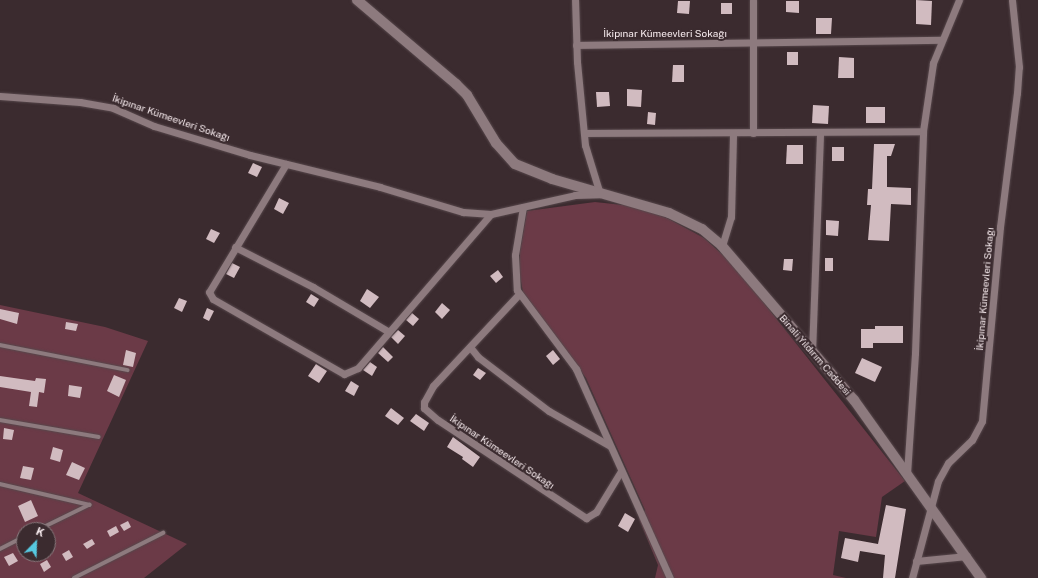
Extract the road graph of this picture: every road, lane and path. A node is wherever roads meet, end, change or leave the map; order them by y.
1 (357, 0) edge
2 (575, 0) edge
3 (753, 0) edge
4 (959, 0) edge
5 (1012, 0) edge
6 (940, 40) junction
7 (754, 44) junction
8 (576, 45) junction
9 (0, 96) edge
10 (923, 131) junction
11 (820, 132) junction
12 (584, 133) junction
13 (733, 133) junction
14 (753, 133) junction
15 (286, 164) junction
16 (600, 194) junction
17 (523, 207) junction
18 (491, 214) junction
19 (722, 246) junction
20 (235, 247) junction
21 (519, 294) junction
22 (389, 332) junction
23 (0, 346) edge
24 (470, 347) junction
25 (812, 353) junction
26 (128, 370) dead end
27 (0, 420) edge
28 (100, 437) dead end
29 (610, 446) junction
30 (621, 471) junction
31 (907, 474) junction
32 (0, 484) edge
33 (930, 508) junction
34 (55, 522) edge
35 (162, 533) dead end
36 (16, 542) edge
37 (0, 549) edge
38 (967, 556) junction
39 (916, 562) junction
40 (74, 578) edge
41 (670, 578) edge
42 (912, 578) edge
43 (981, 578) edge

1 - 16 street, Binali Yıldırım Caddesi
2 - 8 street
3 - 7 street
4 - 6 street
5 - 33 street, İkipınar Kümeevleri Sokağı
6 - 7 street, İkipınar Kümeevleri Sokağı
6 - 10 street
7 - 8 street, İkipınar Kümeevleri Sokağı
7 - 14 street
8 - 12 street
9 - 15 street, İkipınar Kümeevleri Sokağı
10 - 11 street
10 - 31 street
11 - 14 street
11 - 25 street
12 - 13 street
12 - 16 street
13 - 14 street
13 - 19 street
15 - 18 street, İkipınar Kümeevleri Sokağı
15 - 20 street
16 - 17 street, İkipınar Kümeevleri Sokağı
16 - 19 street, Binali Yıldırım Caddesi
17 - 18 street, İkipınar Kümeevleri Sokağı
17 - 21 street
18 - 22 street
19 - 25 street, Binali Yıldırım Caddesi
20 - 22 street
20 - 22 street
21 - 24 street, İkipınar Kümeevleri Sokağı
21 - 29 street
23 - 26 lane
24 - 29 street
24 - 30 street, İkipınar Kümeevleri Sokağı
25 - 31 street, Binali Yıldırım Caddesi
27 - 28 lane
29 - 30 street
30 - 41 street
31 - 33 street, Binali Yıldırım Caddesi
32 - 34 lane
33 - 38 street, Binali Yıldırım Caddesi
33 - 39 street, İkipınar Kümeevleri Sokağı
35 - 40 lane
36 - 37 lane
38 - 39 street
38 - 43 street, Binali Yıldırım Caddesi
39 - 42 street, İkipınar Kümeevleri Sokağı

